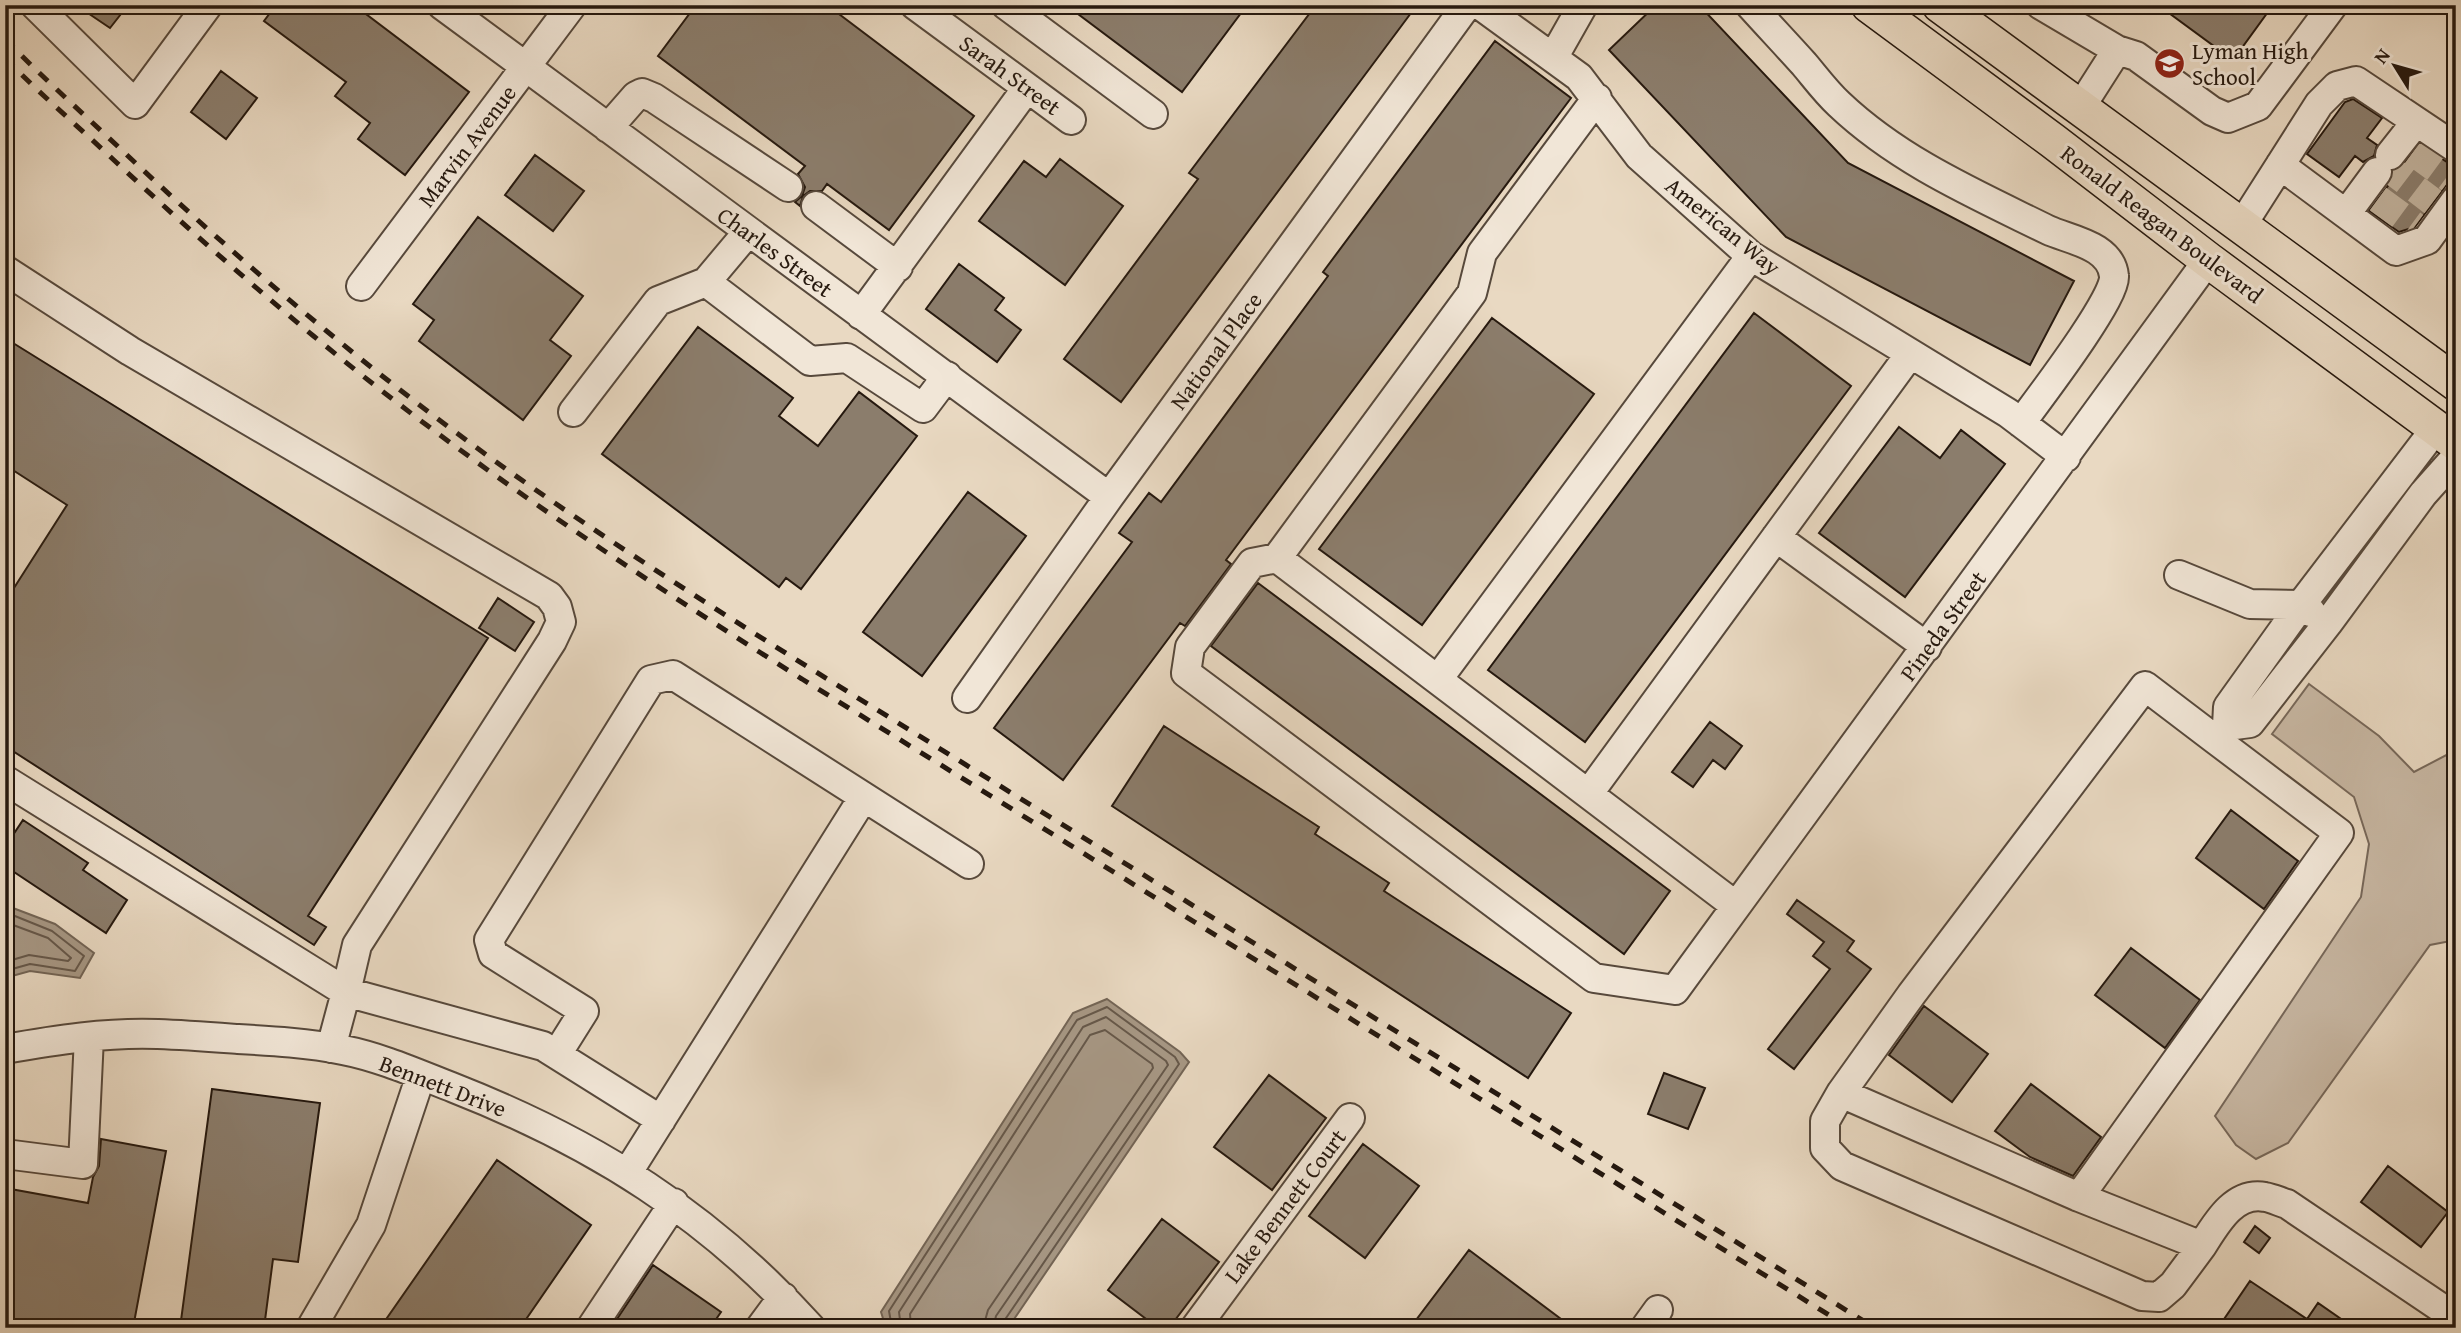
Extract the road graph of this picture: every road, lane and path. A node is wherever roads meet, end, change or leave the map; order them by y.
1 (35, 5) edge
2 (208, 5) edge
3 (442, 5) edge
4 (572, 5) edge
5 (915, 5) edge
6 (1006, 5) edge
7 (1467, 5) edge
8 (1480, 5) edge
9 (1583, 5) edge
10 (1750, 5) edge
11 (1869, 5) edge
12 (1940, 5) edge
13 (2041, 5) edge
14 (2333, 5) edge
15 (473, 14) edge
16 (2117, 50) junction
17 (1553, 58) junction
18 (527, 66) junction
19 (1027, 88) junction
20 (1597, 98) junction
21 (2080, 108) junction
22 (1153, 114) dead end
23 (1072, 120) dead end
24 (608, 128) junction
25 (2053, 141) junction
26 (2456, 148) edge
27 (2391, 162) junction
28 (2280, 165) junction
29 (788, 187) dead end
30 (2448, 195) edge
31 (816, 206) dead end
32 (2346, 214) junction
33 (2242, 225) junction
34 (748, 232) junction
35 (1751, 256) junction
36 (2208, 260) junction
37 (898, 267) junction
38 (5, 270) edge
39 (706, 282) junction
40 (361, 286) dead end
41 (867, 320) junction
42 (1910, 354) junction
43 (847, 358) junction
44 (947, 376) junction
45 (2456, 383) edge
46 (573, 412) dead end
47 (2021, 423) junction
48 (2449, 424) edge
49 (2066, 457) junction
50 (2456, 457) edge
51 (1109, 497) junction
52 (1776, 537) junction
53 (1277, 558) junction
54 (2179, 575) dead end
55 (2301, 605) junction
56 (2328, 623) junction
57 (1927, 647) junction
58 (2253, 673) junction
59 (1438, 679) junction
60 (2275, 690) junction
61 (967, 698) dead end
62 (2221, 733) junction
63 (5, 780) edge
64 (1589, 793) junction
65 (863, 798) junction
66 (969, 864) dead end
67 (1736, 906) junction
68 (346, 992) junction
69 (89, 1037) junction
70 (331, 1048) junction
71 (5, 1049) edge
72 (557, 1054) junction
73 (421, 1075) junction
74 (1841, 1093) junction
75 (1350, 1118) dead end
76 (661, 1120) junction
77 (5, 1154) edge
78 (628, 1172) junction
79 (2079, 1197) junction
80 (674, 1203) junction
81 (2202, 1246) junction
82 (783, 1297) junction
83 (2456, 1319) edge
84 (311, 1328) edge
85 (591, 1328) edge
86 (760, 1328) edge
87 (811, 1328) edge
88 (1195, 1328) edge
89 (2451, 1328) edge

1 - 2 street
3 - 15 street, Charles Street
4 - 18 street, Marvin Avenue
5 - 19 street, Sarah Street
6 - 22 street
7 - 51 street, National Place
8 - 17 street, American Way
9 - 17 street
10 - 47 street
11 - 25 main road, Ronald Reagan Boulevard
12 - 21 main road, Ronald Reagan Boulevard
13 - 16 street
14 - 16 street
15 - 18 street, Charles Street
16 - 21 street
17 - 20 street, American Way
18 - 24 street, Charles Street
18 - 40 street, Marvin Avenue
19 - 23 street, Sarah Street
19 - 37 street
20 - 35 street, American Way
20 - 53 street
21 - 25 main road
21 - 33 main road, Ronald Reagan Boulevard
24 - 29 street
24 - 34 street, Charles Street
25 - 36 main road, Ronald Reagan Boulevard
26 - 27 street
27 - 28 street
27 - 32 street
28 - 32 street
28 - 33 street
30 - 32 street
31 - 37 street
33 - 45 main road, Ronald Reagan Boulevard
34 - 39 street
34 - 41 street, Charles Street
35 - 42 street, American Way
35 - 59 street
36 - 48 main road, Ronald Reagan Boulevard
36 - 49 street, Pineda Street
37 - 41 street
38 - 68 street
39 - 43 street
39 - 46 street
41 - 43 street
41 - 44 street, Charles Street
42 - 47 street, American Way
42 - 52 street
43 - 44 street
44 - 51 street, Charles Street
47 - 49 street, American Way
48 - 55 street
49 - 57 street, Pineda Street
50 - 56 street
51 - 61 street, National Place
52 - 57 street
52 - 64 street
53 - 59 street
53 - 67 street, Pineda Street
54 - 55 street
55 - 56 street
55 - 58 street
56 - 60 street
57 - 67 street, Pineda Street
58 - 60 street
58 - 62 street
59 - 64 street
60 - 62 street
62 - 74 street
62 - 79 street
63 - 68 street
64 - 67 street
65 - 66 street
65 - 72 street
65 - 76 street
68 - 70 street
68 - 72 street
69 - 70 street, Bennett Drive
69 - 71 street, Bennett Drive
69 - 77 street
70 - 73 street, Bennett Drive
72 - 76 street
73 - 78 street, Bennett Drive
73 - 84 street
74 - 79 street
74 - 81 street
75 - 88 street, Lake Bennett Court
76 - 78 street
78 - 80 street, Bennett Drive
79 - 81 street
80 - 82 street, Bennett Drive
80 - 85 street
81 - 83 street
82 - 86 street
82 - 87 street, Bennett Drive
83 - 89 street

